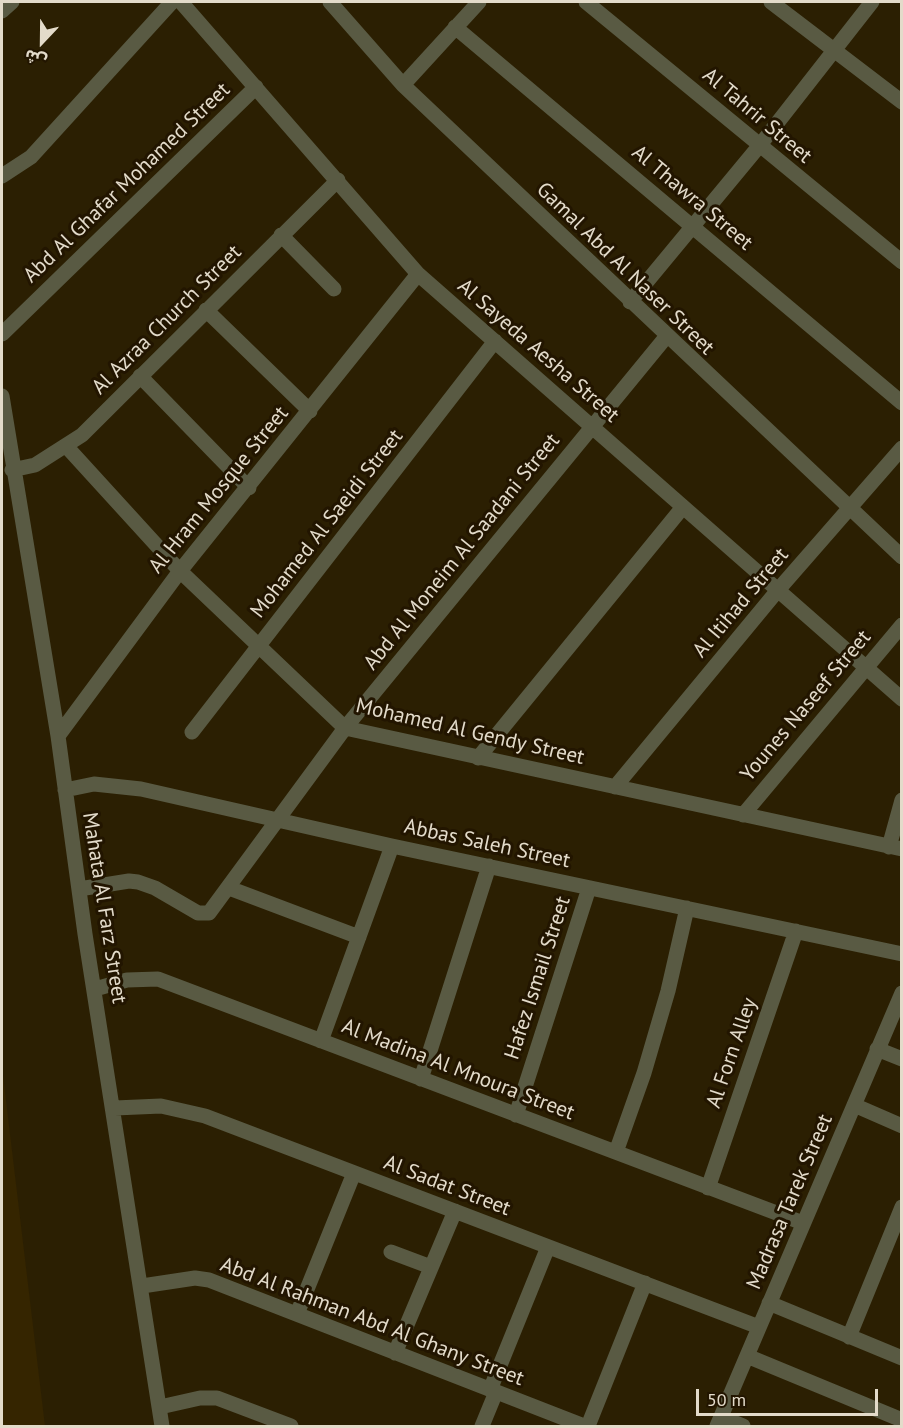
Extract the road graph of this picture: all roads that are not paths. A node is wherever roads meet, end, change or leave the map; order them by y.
1 (12, 2) edge
2 (172, 2) edge
3 (181, 2) edge
4 (332, 2) edge
5 (479, 2) edge
6 (586, 2) edge
7 (771, 2) edge
8 (872, 2) edge
9 (2, 11) edge
10 (455, 27) junction
11 (833, 51) junction
12 (403, 85) junction
13 (256, 87) junction
14 (902, 102) edge
15 (760, 145) junction
16 (2, 176) edge
17 (338, 180) junction
18 (693, 226) junction
19 (281, 235) junction
20 (902, 262) edge
21 (418, 274) junction
22 (334, 289) dead end
23 (630, 302) junction
24 (206, 310) junction
25 (2, 334) edge
26 (666, 337) junction
27 (495, 341) junction
28 (140, 376) junction
29 (2, 396) edge
30 (902, 403) edge
31 (310, 411) junction
32 (592, 427) junction
33 (66, 446) junction
34 (902, 448) edge
35 (12, 470) junction
36 (249, 488) junction
37 (683, 507) junction
38 (848, 509) junction
39 (902, 557) edge
40 (180, 571) junction
41 (778, 590) junction
42 (902, 625) edge
43 (258, 647) junction
44 (866, 667) junction
45 (902, 699) edge
46 (345, 728) junction
47 (192, 732) dead end
48 (58, 736) junction
49 (478, 758) junction
50 (615, 787) junction
51 (65, 790) junction
52 (902, 800) edge
53 (742, 815) junction
54 (279, 820) junction
55 (392, 846) junction
56 (895, 848) edge
57 (489, 866) junction
58 (229, 888) junction
59 (589, 888) junction
60 (79, 889) junction
61 (687, 908) junction
62 (796, 931) junction
63 (359, 936) junction
64 (902, 954) edge
65 (95, 989) junction
66 (902, 993) edge
67 (321, 1041) junction
68 (877, 1050) junction
69 (902, 1059) edge
70 (421, 1078) junction
71 (854, 1105) junction
72 (115, 1108) junction
73 (516, 1115) junction
74 (902, 1126) edge
75 (616, 1152) junction
76 (354, 1173) junction
77 (708, 1188) junction
78 (902, 1207) edge
79 (455, 1211) junction
80 (803, 1223) junction
81 (548, 1246) junction
82 (390, 1252) dead end
83 (431, 1267) junction
84 (645, 1283) junction
85 (142, 1286) junction
86 (769, 1303) junction
87 (297, 1314) junction
88 (759, 1327) junction
89 (849, 1336) junction
90 (395, 1353) junction
91 (747, 1356) junction
92 (902, 1358) edge
93 (493, 1391) junction
94 (160, 1407) junction
95 (902, 1420) edge
96 (719, 1422) edge
97 (162, 1426) edge
98 (291, 1426) edge
99 (482, 1426) edge
100 (586, 1426) edge
101 (743, 1426) edge

1 - 9 street
2 - 16 street
3 - 13 street, Al Sayeda Aesha Street
4 - 12 street, Gamal Abd Al Naser Street
5 - 10 street
6 - 15 street, Al Tahrir Street
7 - 11 street
8 - 11 street
10 - 12 street
10 - 18 street, Al Thawra Street
11 - 14 street
11 - 15 street
12 - 23 street, Gamal Abd Al Naser Street
13 - 17 street, Al Sayeda Aesha Street
13 - 25 street, Abd Al Ghafar Mohamed Street
15 - 18 street
15 - 20 street, Al Tahrir Street
17 - 19 street, Al Azraa Church Street
17 - 21 street, Al Sayeda Aesha Street
18 - 23 street
18 - 30 street, Al Thawra Street
19 - 22 street
19 - 24 street, Al Azraa Church Street
21 - 27 street, Al Sayeda Aesha Street
21 - 31 street, Al Hram Mosque Street
23 - 26 street, Gamal Abd Al Naser Street
24 - 28 street, Al Azraa Church Street
24 - 31 street
26 - 32 street, Abd Al Moneim Al Saadani Street
26 - 38 street, Gamal Abd Al Naser Street
27 - 32 street, Al Sayeda Aesha Street
27 - 43 street, Mohamed Al Saeidi Street
28 - 33 street, Al Azraa Church Street
28 - 36 street
29 - 35 street, Mahata Al Farz Street
31 - 36 street, Al Hram Mosque Street
32 - 37 street, Al Sayeda Aesha Street
32 - 46 street, Abd Al Moneim Al Saadani Street
33 - 35 street, Al Azraa Church Street
33 - 40 street, Mohamed Al Gendy Street
34 - 38 street, Al Itihad Street
35 - 48 street, Mahata Al Farz Street
36 - 40 street, Al Hram Mosque Street
37 - 41 street, Al Sayeda Aesha Street
37 - 49 street
38 - 39 street, Gamal Abd Al Naser Street
38 - 41 street, Al Itihad Street
40 - 43 street, Mohamed Al Gendy Street
40 - 48 street, Al Hram Mosque Street
41 - 44 street, Al Sayeda Aesha Street
41 - 50 street, Al Itihad Street
42 - 44 street, Younes Naseef Street
43 - 46 street, Mohamed Al Gendy Street
43 - 47 street, Mohamed Al Saeidi Street
44 - 45 street, Al Sayeda Aesha Street
44 - 53 street, Younes Naseef Street
46 - 49 street, Mohamed Al Gendy Street
46 - 54 street, Abd Al Moneim Al Saadani Street
48 - 51 street, Mahata Al Farz Street
49 - 50 street, Mohamed Al Gendy Street
50 - 53 street, Mohamed Al Gendy Street
51 - 54 street, Abbas Saleh Street
51 - 60 street, Mahata Al Farz Street
52 - 56 street
53 - 56 street, Mohamed Al Gendy Street
54 - 55 street, Abbas Saleh Street
54 - 58 street, Abd Al Moneim Al Saadani Street
55 - 57 street, Abbas Saleh Street
55 - 63 street
57 - 59 street, Abbas Saleh Street
57 - 70 street
58 - 60 street, Abd Al Moneim Al Saadani Street
58 - 63 street
59 - 61 street, Abbas Saleh Street
59 - 73 street, Hafez Ismail Street
60 - 65 street, Mahata Al Farz Street
61 - 62 street, Abbas Saleh Street
61 - 75 street
62 - 64 street, Abbas Saleh Street
62 - 77 street, Al Forn Alley
63 - 67 street
65 - 67 street, Al Madina Al Mnoura Street
65 - 72 street, Mahata Al Farz Street
66 - 68 street, Madrasa Tarek Street
67 - 70 street, Al Madina Al Mnoura Street
68 - 69 street
68 - 71 street, Madrasa Tarek Street
70 - 73 street, Al Madina Al Mnoura Street
71 - 74 street
71 - 80 street, Madrasa Tarek Street
72 - 76 street, Al Sadat Street
72 - 85 street, Mahata Al Farz Street
73 - 75 street, Al Madina Al Mnoura Street
75 - 77 street, Al Madina Al Mnoura Street
76 - 79 street, Al Sadat Street
76 - 87 street
77 - 80 street, Al Madina Al Mnoura Street
78 - 89 street
79 - 81 street, Al Sadat Street
79 - 83 street
80 - 86 street, Madrasa Tarek Street
81 - 84 street, Al Sadat Street
81 - 93 street
82 - 83 street
83 - 90 street
84 - 88 street, Al Sadat Street
84 - 100 street
85 - 87 street, Abd Al Rahman Abd Al Ghany Street
85 - 94 street, Mahata Al Farz Street
86 - 88 street, Madrasa Tarek Street
86 - 89 street
87 - 90 street, Abd Al Rahman Abd Al Ghany Street
88 - 91 street, Madrasa Tarek Street
89 - 92 street
90 - 93 street, Abd Al Rahman Abd Al Ghany Street
91 - 95 street
91 - 96 street, Madrasa Tarek Street
93 - 99 street
93 - 100 street, Abd Al Rahman Abd Al Ghany Street
94 - 97 street, Mahata Al Farz Street
94 - 98 street
96 - 101 street

